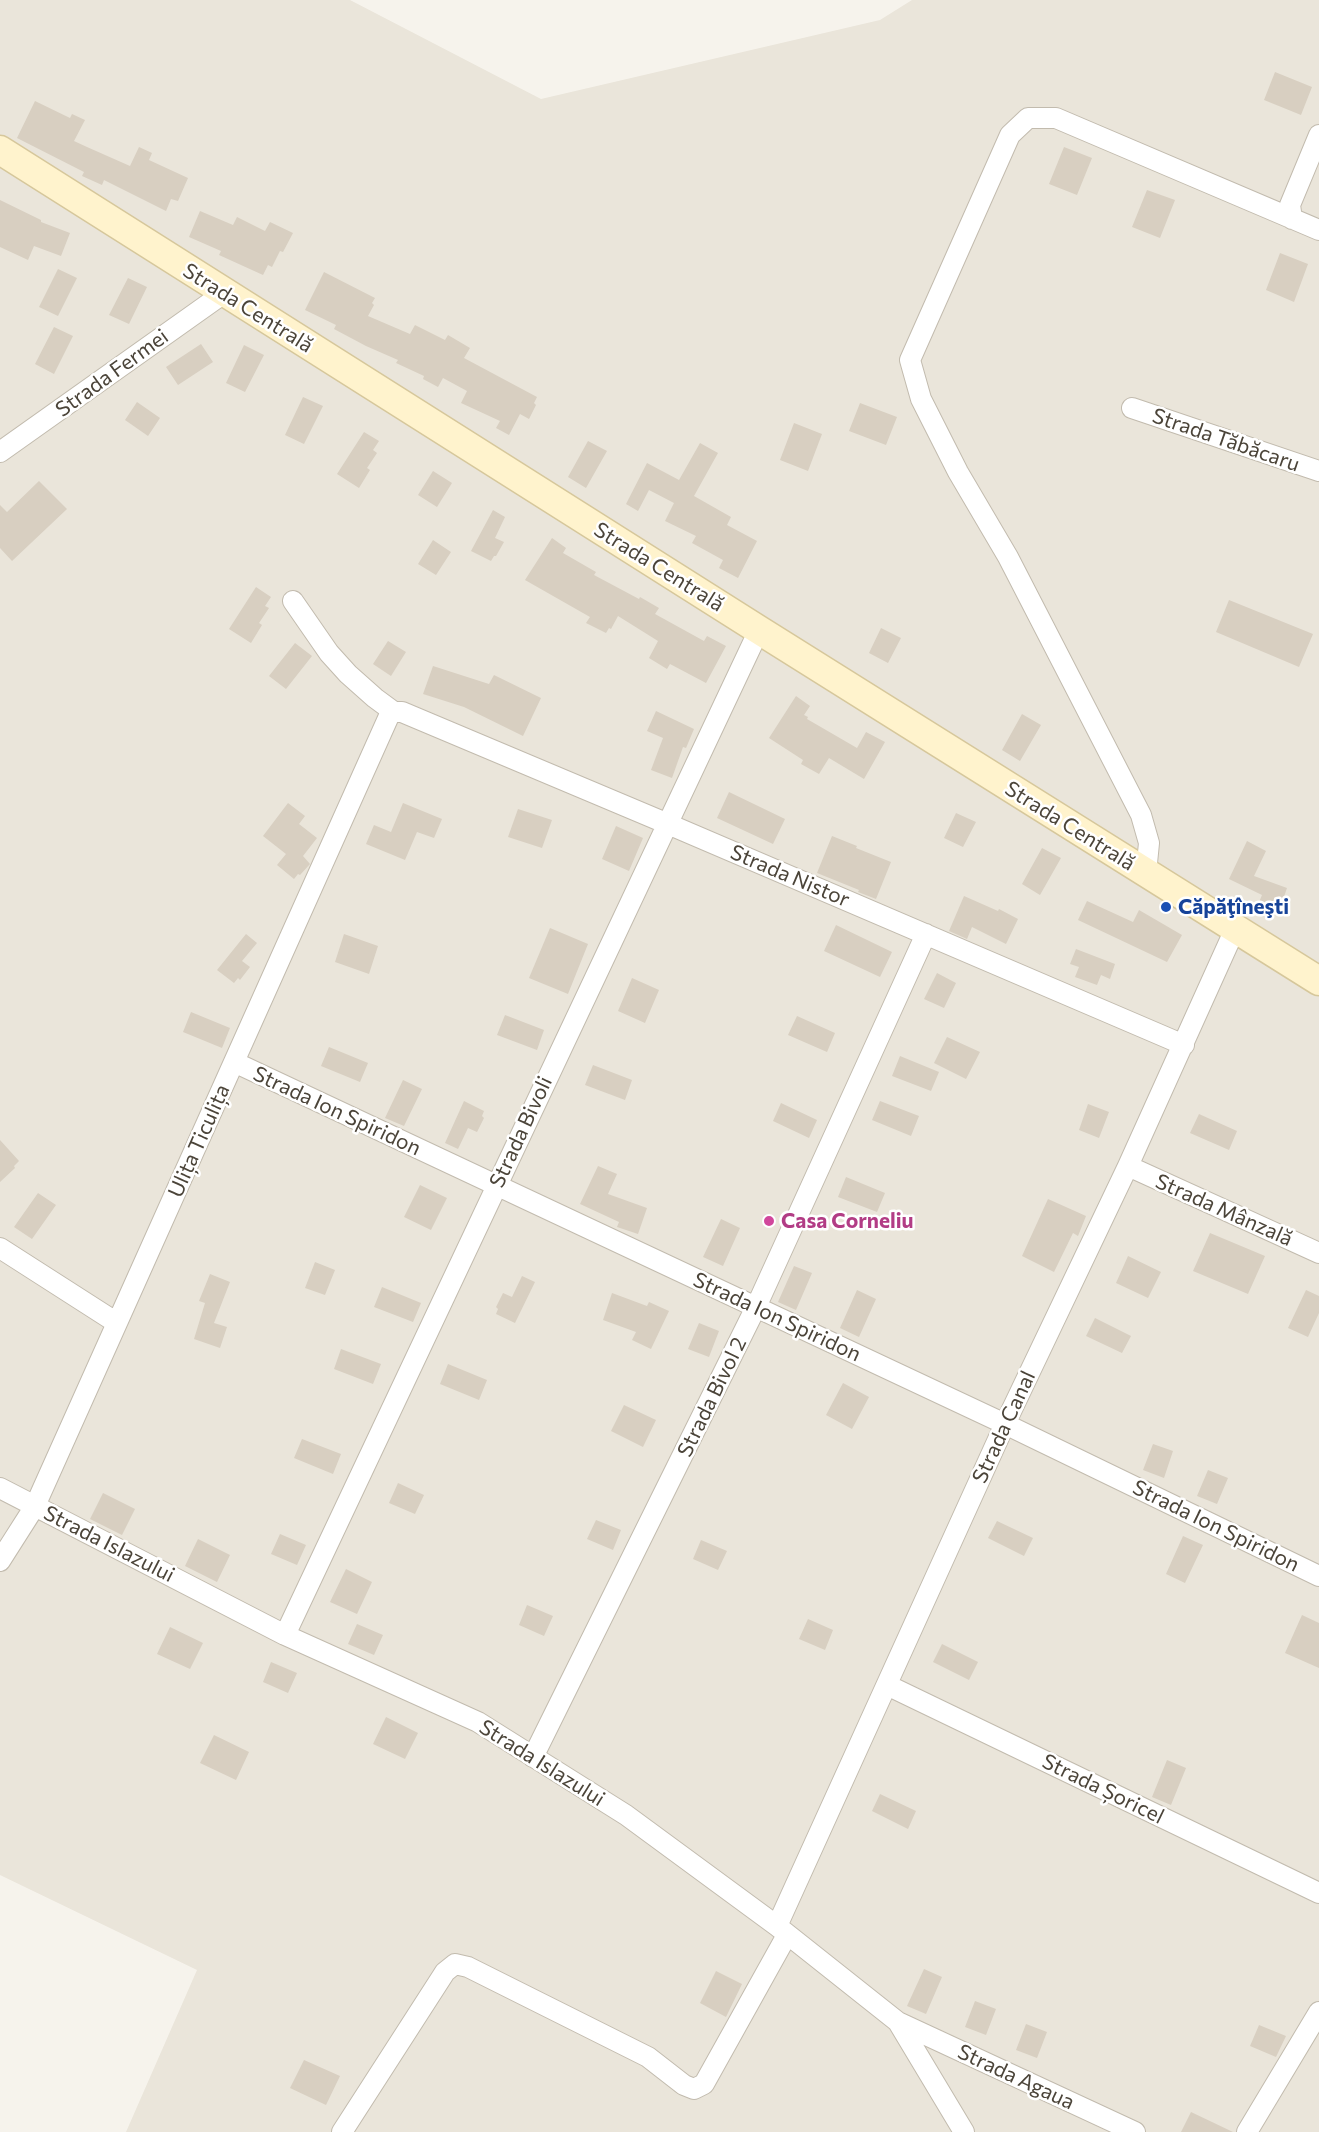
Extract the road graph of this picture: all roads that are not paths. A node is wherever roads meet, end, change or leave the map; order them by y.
1 (1319, 135) edge
2 (0, 150) edge
3 (1292, 219) junction
4 (1319, 230) edge
5 (224, 293) junction
6 (1132, 408) dead end
7 (0, 452) edge
8 (1319, 471) edge
9 (294, 601) dead end
10 (759, 630) junction
11 (394, 712) junction
12 (668, 824) junction
13 (1146, 873) junction
14 (1235, 929) junction
15 (926, 934) junction
16 (1319, 981) edge
17 (1184, 1045) junction
18 (234, 1062) junction
19 (1128, 1166) junction
20 (495, 1186) junction
21 (0, 1248) edge
22 (1319, 1253) edge
23 (756, 1307) junction
24 (117, 1323) junction
25 (1005, 1424) junction
26 (0, 1488) edge
27 (35, 1506) junction
28 (0, 1561) edge
29 (1319, 1576) edge
30 (285, 1635) junction
31 (887, 1684) junction
32 (533, 1757) junction
33 (1319, 1893) edge
34 (782, 1930) junction
35 (1319, 2012) edge
36 (898, 2022) junction
37 (342, 2132) edge
38 (964, 2132) edge
39 (1135, 2132) edge
40 (1248, 2132) edge

1 - 3 street
2 - 5 main road, Strada Centrală
3 - 4 street
3 - 13 street
5 - 7 street, Strada Fermei
5 - 10 main road, Strada Centrală
6 - 8 street, Strada Tăbăcaru
9 - 11 street
10 - 12 street, Strada Bivoli
10 - 13 main road, Strada Centrală
11 - 12 street, Strada Nistor
11 - 18 street, Ulița Ticulița
12 - 15 street, Strada Nistor
12 - 20 street, Strada Bivoli
13 - 14 main road, Strada Centrală
14 - 16 main road, Strada Centrală
14 - 17 street, Strada Canal
15 - 17 street, Strada Nistor
15 - 23 street, Strada Bivol 2
17 - 19 street, Strada Canal
18 - 20 street, Strada Ion Spiridon
18 - 24 street, Ulița Ticulița
19 - 22 street, Strada Mânzală
19 - 25 street, Strada Canal
20 - 23 street, Strada Ion Spiridon
20 - 30 street, Strada Bivoli
21 - 24 street
23 - 25 street, Strada Ion Spiridon
23 - 32 street, Strada Bivol 2
24 - 27 street, Ulița Ticulița
25 - 29 street, Strada Ion Spiridon
25 - 31 street, Strada Canal
26 - 27 street, Strada Islazului
27 - 28 street, Ulița Ticulița
27 - 30 street, Strada Islazului
30 - 32 street, Strada Islazului
31 - 33 street, Strada Șoricel
31 - 34 street, Strada Canal
32 - 34 street, Strada Islazului
34 - 36 street, Strada Islazului
34 - 37 street, Strada Canal
35 - 40 street
36 - 38 street, Strada Islazului
36 - 39 street, Strada Agaua

